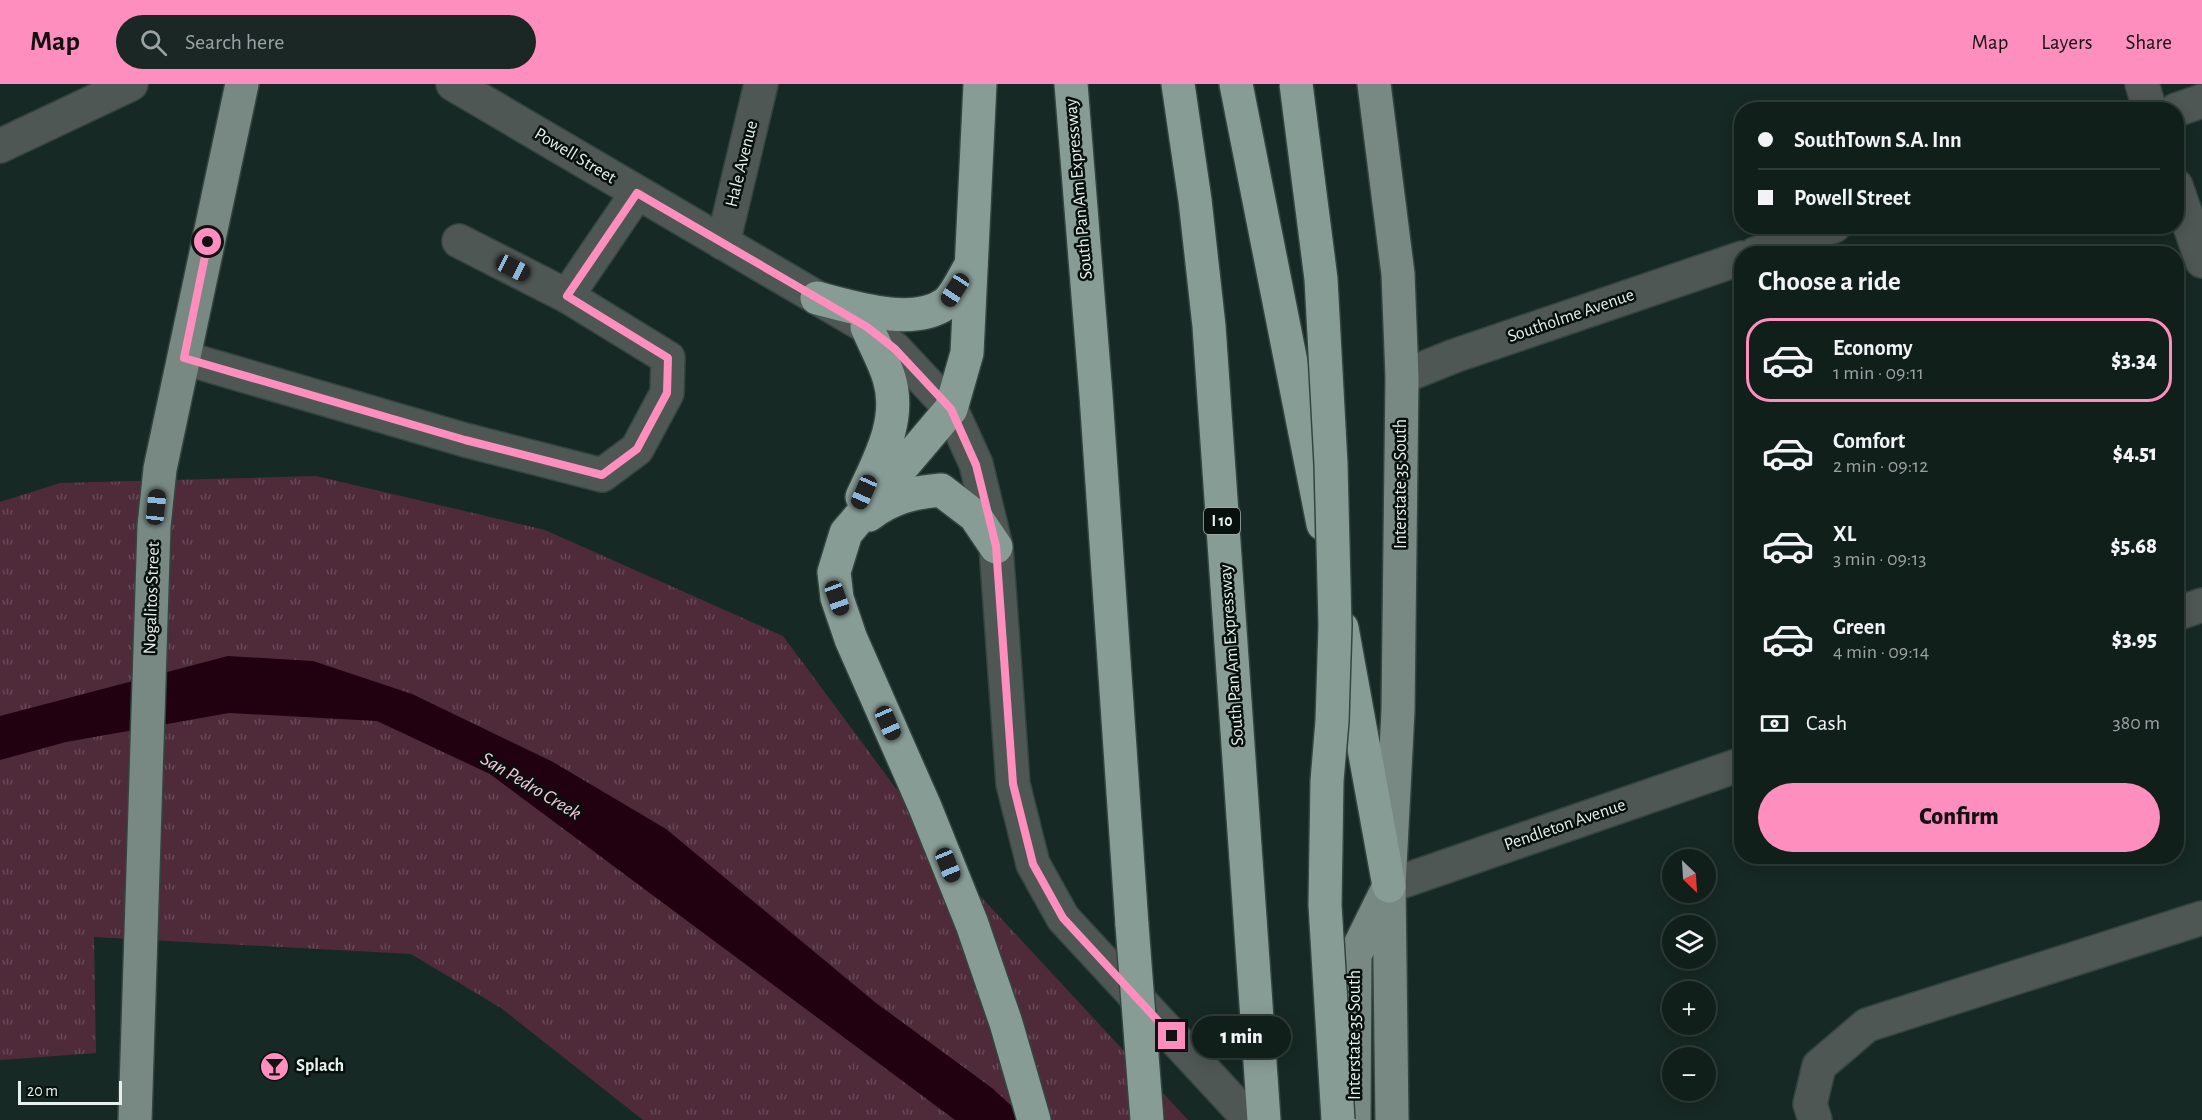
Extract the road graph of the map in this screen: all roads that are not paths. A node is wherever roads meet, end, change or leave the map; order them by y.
1 (131, 84) edge
2 (242, 84) edge
3 (453, 84) edge
4 (761, 84) edge
5 (980, 84) edge
6 (1071, 84) edge
7 (1178, 84) edge
8 (1236, 84) edge
9 (1296, 84) edge
10 (1374, 84) edge
11 (2142, 84) edge
12 (2202, 101) edge
13 (2148, 102) edge
14 (2184, 107) edge
15 (0, 146) edge
16 (637, 193) junction
17 (2184, 209) edge
18 (1811, 234) edge
19 (459, 241) dead end
20 (723, 243) junction
21 (1778, 246) edge
22 (973, 261) junction
23 (1734, 261) edge
24 (2202, 261) edge
25 (567, 296) junction
26 (817, 298) junction
27 (867, 327) junction
28 (184, 358) junction
29 (1402, 377) junction
30 (951, 409) junction
31 (846, 533) junction
32 (996, 546) junction
33 (2202, 605) edge
34 (2184, 611) edge
35 (1734, 767) edge
36 (1389, 886) junction
37 (2202, 918) edge
38 (135, 1120) edge
39 (1034, 1120) edge
40 (1147, 1120) edge
41 (1250, 1120) edge
42 (1264, 1120) edge
43 (1338, 1120) edge
44 (1354, 1120) edge
45 (1392, 1120) edge
46 (1815, 1120) edge

1 - 15 street
2 - 28 main road, Nogalitos Street
3 - 16 street, Powell Street
4 - 20 street, Hale Avenue
5 - 22 highway
6 - 40 highway, South Pan Am Expressway, bridge
7 - 42 highway, South Pan Am Expressway / I 10
8 - 36 highway
9 - 43 highway, bridge
10 - 29 main road, Interstate 35 South
11 - 13 street
12 - 14 street
16 - 20 street, Powell Street
16 - 25 street
17 - 24 street
18 - 21 street
19 - 25 street
20 - 26 street, Powell Street
22 - 26 highway
22 - 30 highway
23 - 29 street, Southolme Avenue
25 - 28 street
26 - 27 street, Powell Street
27 - 30 street, Powell Street
27 - 31 highway
28 - 38 main road, Nogalitos Street
29 - 36 main road, Interstate 35 South
30 - 31 highway
30 - 32 street, Powell Street
31 - 32 highway
31 - 39 highway
32 - 41 street, Powell Street
33 - 34 street
35 - 36 street, Pendleton Avenue
36 - 44 main road, Interstate 35 South
36 - 45 main road, Interstate 35 South
37 - 46 street

